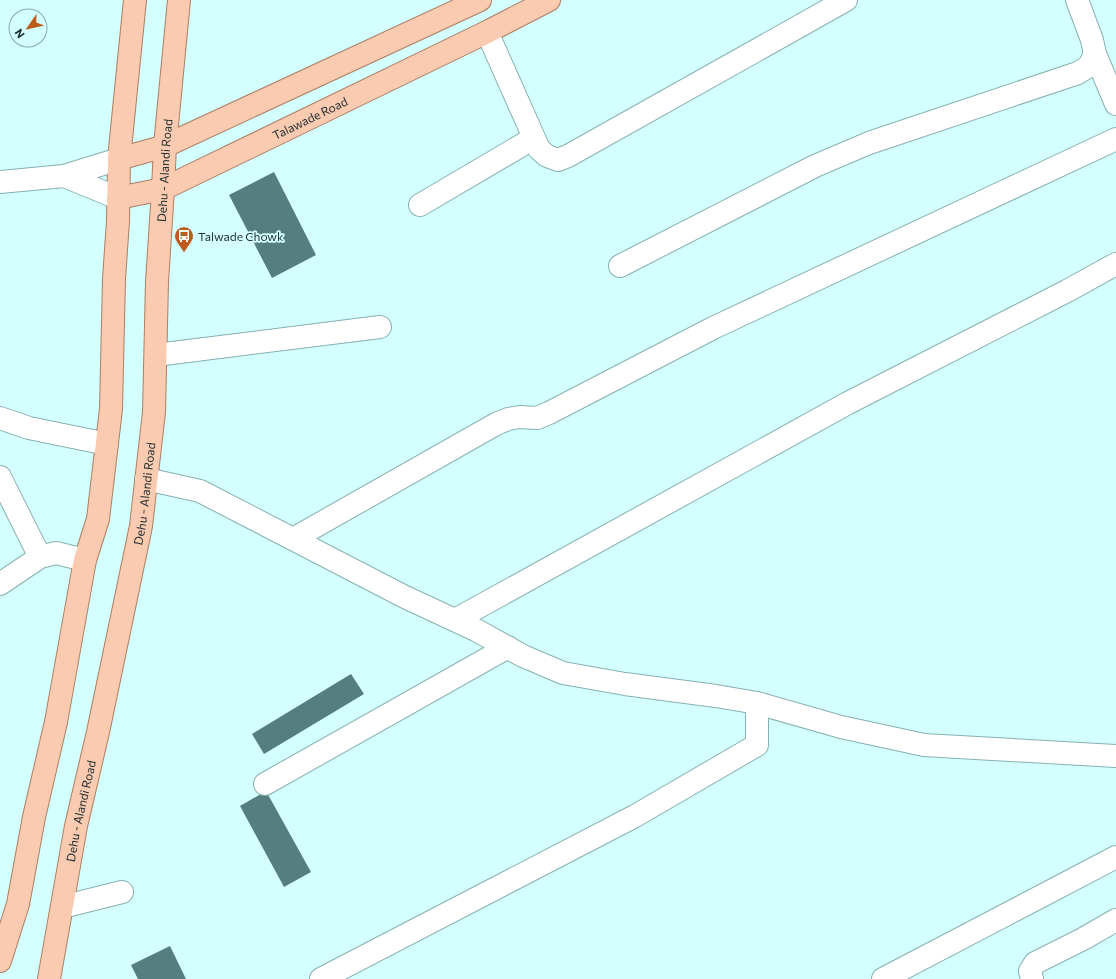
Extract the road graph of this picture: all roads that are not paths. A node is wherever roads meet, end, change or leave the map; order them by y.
1 (135, 0) edge
2 (178, 0) edge
3 (480, 0) edge
4 (549, 0) edge
5 (846, 0) edge
6 (1077, 0) edge
7 (487, 32) junction
8 (1095, 54) junction
9 (1116, 104) edge
10 (534, 138) junction
11 (1116, 140) edge
12 (165, 146) junction
13 (119, 159) junction
14 (2, 176) edge
15 (64, 176) junction
16 (163, 189) junction
17 (118, 198) junction
18 (420, 205) dead end
19 (1116, 264) edge
20 (620, 266) dead end
21 (380, 327) dead end
22 (156, 355) junction
23 (0, 418) edge
24 (107, 444) junction
25 (0, 477) edge
26 (146, 479) junction
27 (294, 539) junction
28 (40, 557) junction
29 (85, 560) junction
30 (0, 584) edge
31 (455, 620) junction
32 (508, 647) junction
33 (757, 703) junction
34 (1116, 756) edge
35 (265, 784) dead end
36 (1116, 857) edge
37 (122, 892) dead end
38 (62, 907) junction
39 (1116, 920) edge
40 (0, 961) edge
41 (48, 979) edge
42 (321, 979) edge
43 (883, 979) edge
44 (1032, 979) edge

1 - 13 main road
2 - 12 main road, Dehu - Alandi Road
3 - 12 main road
4 - 7 main road, Talawade Road
5 - 10 street
6 - 8 street
7 - 10 street
7 - 16 main road, Talawade Road
8 - 9 street
8 - 20 street
10 - 18 street
11 - 27 street
12 - 13 main road
12 - 16 main road, Dehu - Alandi Road
13 - 15 street
13 - 17 main road
14 - 15 street
15 - 17 street
16 - 17 main road, Talawade Road
16 - 22 main road, Dehu - Alandi Road
17 - 24 main road
19 - 31 street
21 - 22 street
22 - 26 main road, Dehu - Alandi Road
23 - 24 street
24 - 29 main road
25 - 28 street
26 - 27 street
26 - 38 main road, Dehu - Alandi Road
27 - 31 street
28 - 29 street
28 - 30 street
29 - 40 main road
31 - 32 street
32 - 33 street
32 - 35 street
33 - 34 street
33 - 42 street
36 - 43 street
37 - 38 street
38 - 41 main road, Dehu - Alandi Road
39 - 44 street

